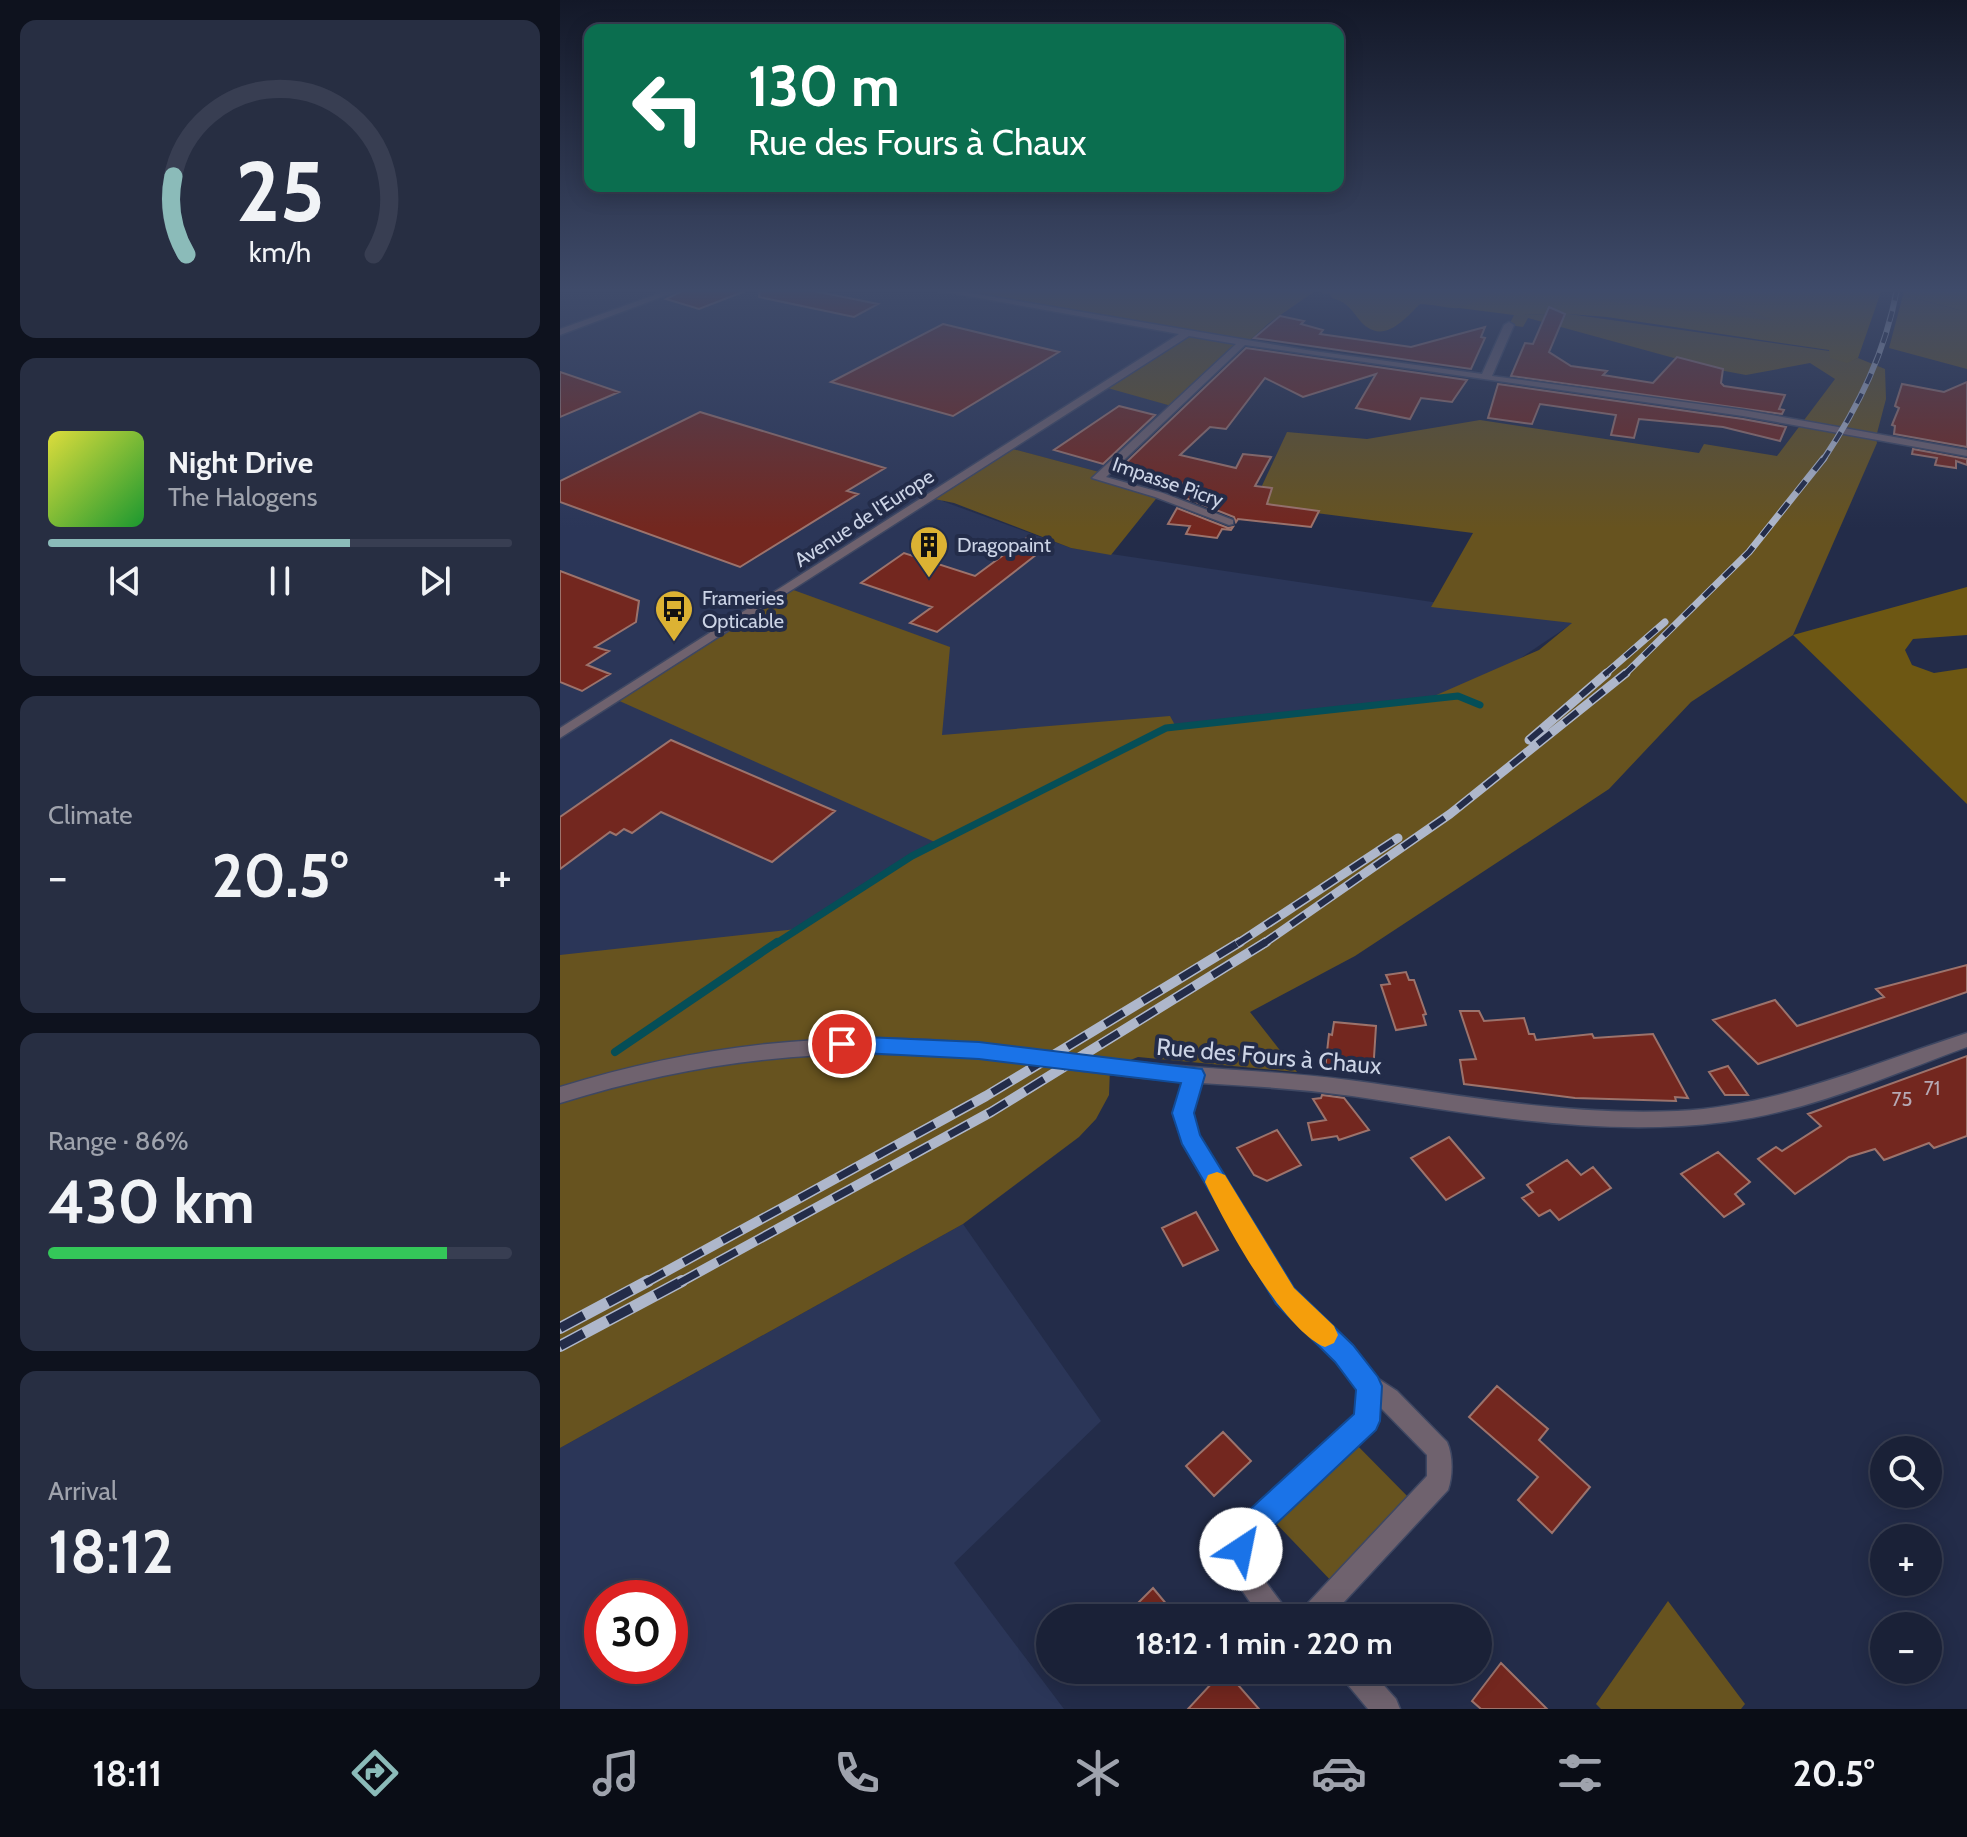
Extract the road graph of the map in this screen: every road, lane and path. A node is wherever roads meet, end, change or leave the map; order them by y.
1 (1131, 369) edge
2 (1214, 369) edge
3 (1429, 369) edge
4 (1490, 369) edge
5 (1486, 377) junction
6 (1967, 453) edge
7 (1229, 522) dead end
8 (560, 734) edge
9 (1967, 1040) edge
10 (1194, 1075) junction
11 (560, 1095) edge
12 (1369, 1386) junction
13 (1267, 1604) edge
14 (1324, 1604) edge
15 (1364, 1684) edge
16 (1386, 1709) edge

1 - 8 street, Avenue de l'Europe
2 - 7 street, Impasse Picry
3 - 5 street
4 - 5 street
5 - 6 street
9 - 10 street, Rue des Fours à Chaux
10 - 11 street, Rue des Fours à Chaux
10 - 12 street
12 - 13 street
12 - 14 street
15 - 16 street

